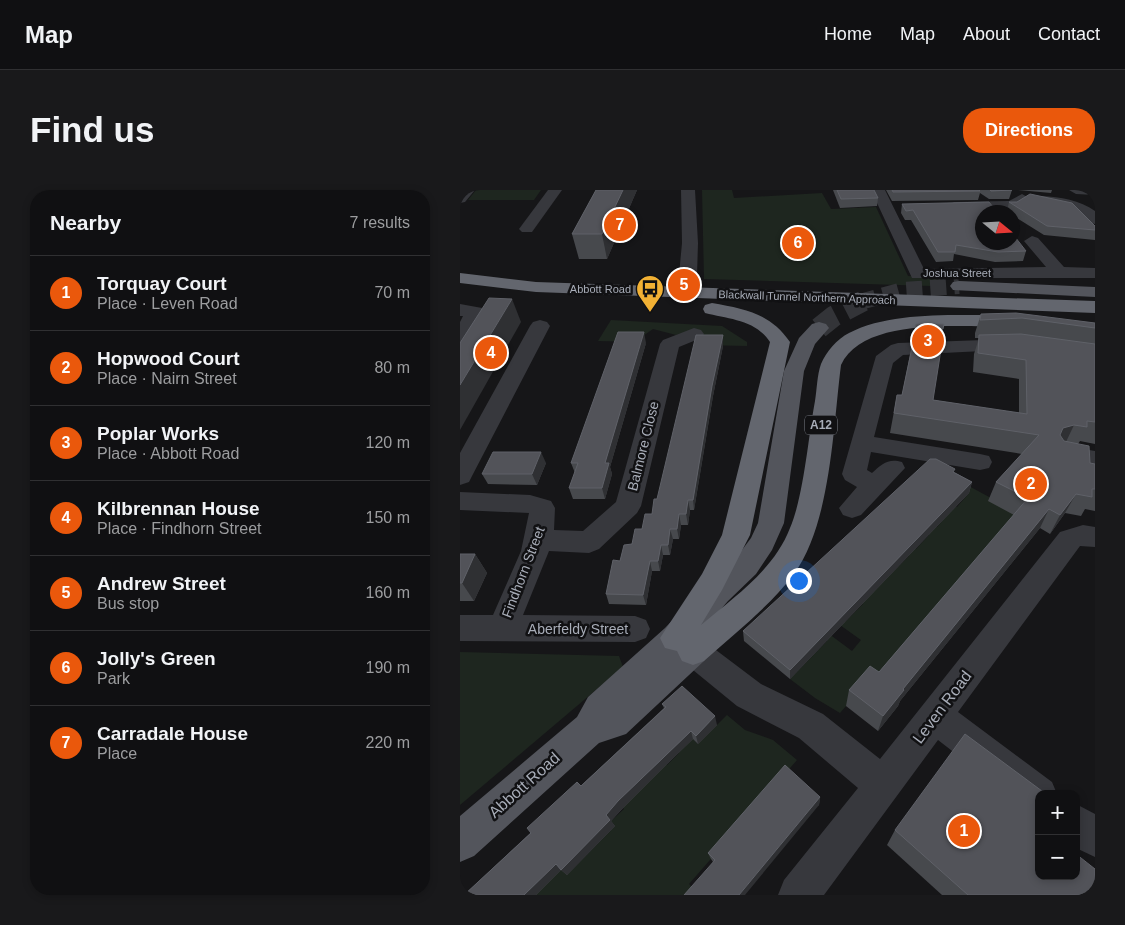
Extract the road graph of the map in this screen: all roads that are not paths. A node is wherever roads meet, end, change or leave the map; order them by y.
1 (468, 190) edge
2 (555, 190) edge
3 (688, 190) edge
4 (878, 190) edge
5 (1002, 190) edge
6 (1076, 190) edge
7 (1095, 191) edge
8 (1058, 196) edge
9 (1022, 198) junction
10 (460, 199) edge
11 (942, 206) edge
12 (887, 207) junction
13 (906, 207) edge
14 (1095, 220) edge
15 (527, 229) dead end
16 (1032, 241) dead end
17 (1059, 272) junction
18 (1095, 274) edge
19 (688, 275) dead end
20 (460, 278) edge
21 (959, 286) tunnel mouth
22 (1095, 292) edge
23 (460, 294) edge
24 (712, 308) junction
25 (1095, 308) edge
26 (468, 311) edge
27 (1027, 320) junction
28 (1095, 322) edge
29 (540, 326) dead end
30 (819, 328) tunnel mouth
31 (694, 334) edge
32 (460, 339) edge
33 (1033, 348) edge
34 (861, 442) junction
35 (1065, 454) edge
36 (1095, 458) edge
37 (980, 462) dead end
38 (894, 468) dead end
39 (460, 476) edge
40 (874, 486) junction
41 (460, 501) edge
42 (852, 508) dead end
43 (1083, 538) edge
44 (539, 540) junction
45 (460, 628) edge
46 (502, 628) junction
47 (635, 629) dead end
48 (685, 644) junction
49 (935, 716) junction
50 (883, 785) junction
51 (1035, 792) edge
52 (1080, 826) edge
53 (1095, 838) edge
54 (460, 842) edge
55 (799, 895) edge

1 - 10 street
2 - 15 street
3 - 19 street
4 - 12 street, Joshua Street
5 - 9 street
6 - 7 street
8 - 9 street
8 - 14 street
9 - 11 street
12 - 13 street
12 - 17 street, Joshua Street
16 - 17 street
17 - 18 street, Joshua Street
20 - 25 highway, Blackwall Tunnel Northern Approach
21 - 22 main road
23 - 24 highway, Blackwall Tunnel Northern Approach / A12
24 - 27 highway, Blackwall Tunnel Northern Approach / A12
24 - 48 highway, A12
26 - 32 street
27 - 28 highway, Blackwall Tunnel Northern Approach / A12
27 - 48 highway, A12
29 - 39 street
30 - 48 main road, Abbott Road
31 - 44 street, Balmore Close
33 - 34 street
34 - 37 street
34 - 40 street
35 - 36 street
38 - 40 street
40 - 42 street
41 - 44 street, Findhorn Street
43 - 49 street, Leven Road
44 - 46 street, Findhorn Street
45 - 46 street, Aberfeldy Street
46 - 47 street, Aberfeldy Street
48 - 50 street
48 - 54 main road, Abbott Road
49 - 50 street, Leven Road
49 - 51 street
50 - 55 street, Leven Road
52 - 53 street

